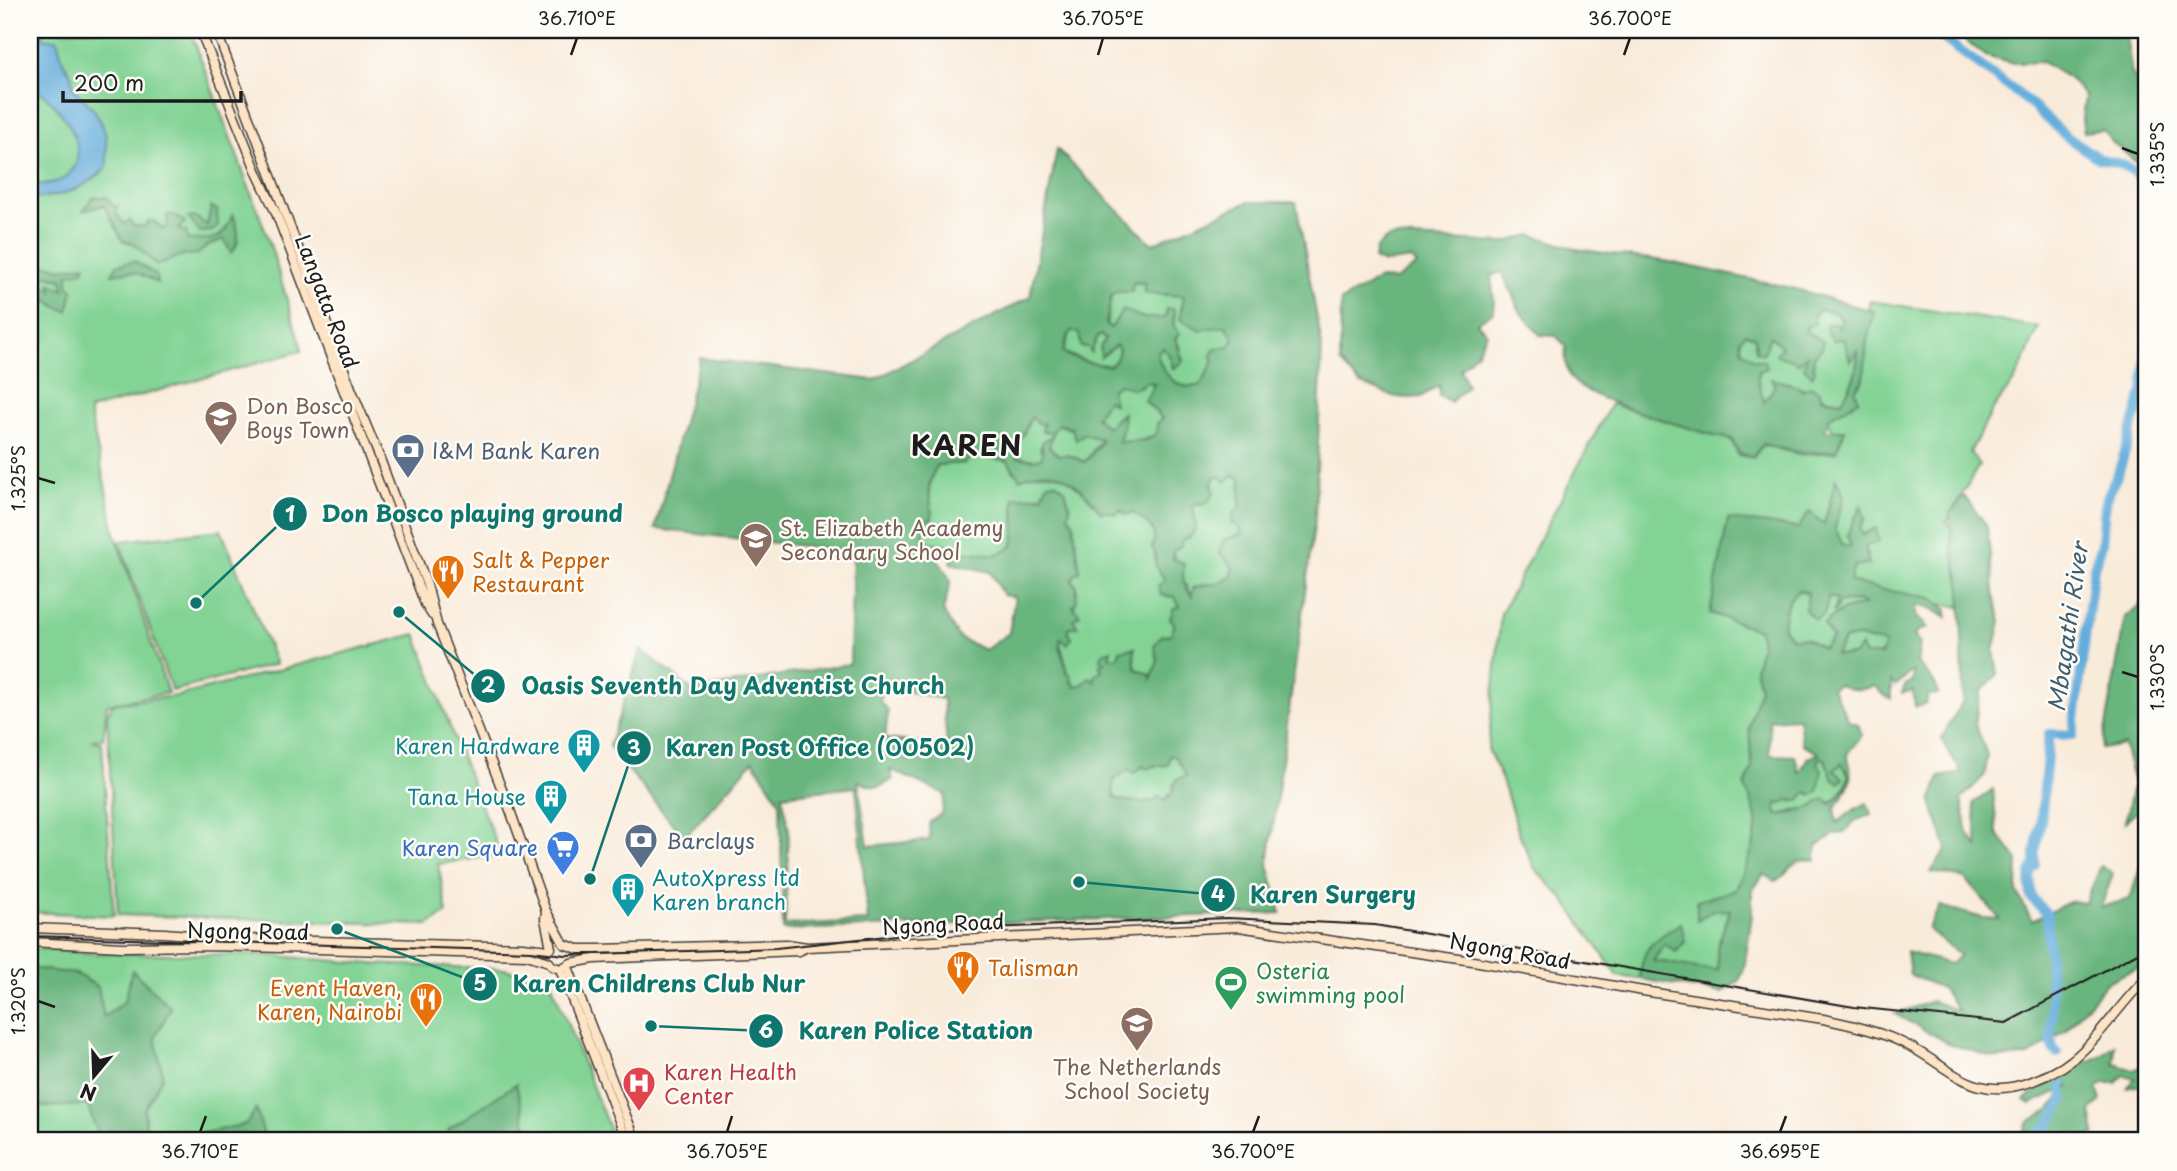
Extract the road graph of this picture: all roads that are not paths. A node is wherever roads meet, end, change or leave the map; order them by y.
1 (201, 30) edge
2 (216, 30) edge
3 (437, 624) junction
4 (546, 911) junction
5 (30, 928) edge
6 (30, 942) edge
7 (567, 946) junction
8 (550, 949) junction
9 (725, 949) junction
10 (549, 962) junction
11 (567, 967) junction
12 (2147, 978) edge
13 (627, 1141) edge
14 (636, 1141) edge

1 - 3 main road, Langata Road
2 - 3 main road, Langata Road
3 - 4 main road, Langata Road
4 - 7 main road
4 - 8 main road
5 - 8 main road, Ngong Road
6 - 10 main road, Ngong Road
7 - 8 main road
7 - 9 main road, Ngong Road
7 - 11 main road
8 - 10 main road
9 - 11 main road, Ngong Road
9 - 12 main road, Ngong Road
10 - 11 main road
11 - 13 main road
11 - 14 main road

